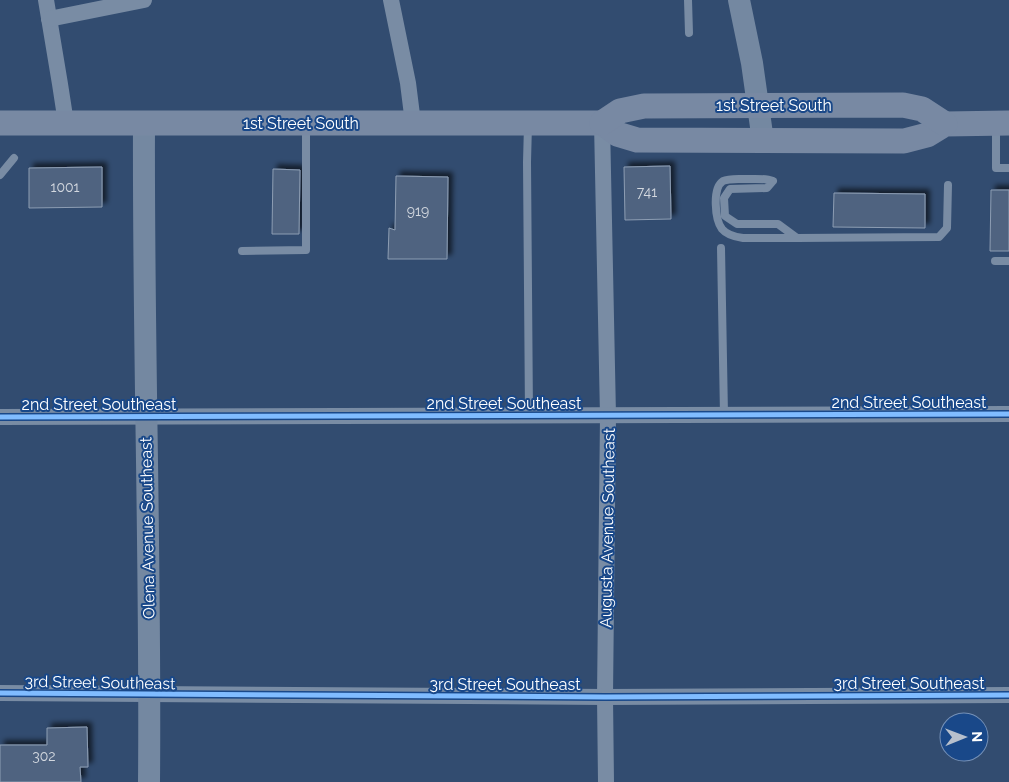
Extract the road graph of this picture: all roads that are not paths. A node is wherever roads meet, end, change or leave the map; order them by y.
1 (46, 0) edge
2 (144, 0) edge
3 (391, 0) edge
4 (688, 0) edge
5 (739, 0) edge
6 (49, 19) junction
7 (688, 33) dead end
8 (758, 106) junction
9 (0, 123) edge
10 (66, 123) junction
11 (144, 123) junction
12 (306, 123) junction
13 (413, 123) junction
14 (528, 123) junction
15 (602, 123) junction
16 (1003, 123) edge
17 (944, 124) junction
18 (763, 141) junction
19 (14, 158) dead end
20 (1009, 168) edge
21 (0, 175) edge
22 (948, 185) dead end
23 (797, 238) junction
24 (721, 248) dead end
25 (242, 251) dead end
26 (995, 261) dead end
27 (1009, 261) edge
28 (1009, 414) edge
29 (724, 415) junction
30 (529, 416) junction
31 (608, 416) junction
32 (0, 417) edge
33 (146, 417) junction
34 (0, 693) edge
35 (150, 695) junction
36 (1009, 695) edge
37 (605, 697) junction
38 (149, 782) edge
39 (606, 782) edge

1 - 6 street
2 - 6 street
3 - 13 street
4 - 7 lane
5 - 8 street
6 - 10 street
8 - 15 main road, 1st Street South
8 - 17 main road, 1st Street South
8 - 18 street
9 - 10 main road, 1st Street South
10 - 11 main road, 1st Street South
11 - 12 main road, 1st Street South
11 - 33 street, Olena Avenue Southeast
12 - 13 main road, 1st Street South
12 - 25 lane
13 - 14 main road, 1st Street South
14 - 15 main road, 1st Street South
14 - 30 lane
15 - 18 main road
15 - 31 street, Augusta Avenue Southeast
16 - 17 main road
16 - 20 lane
17 - 18 main road
19 - 21 lane
22 - 23 lane
23 - 23 lane
24 - 29 lane
26 - 27 lane
28 - 29 street, 2nd Street Southeast
29 - 31 street, 2nd Street Southeast
30 - 31 street, 2nd Street Southeast
30 - 33 street, 2nd Street Southeast
31 - 37 street, Augusta Avenue Southeast
32 - 33 street, 2nd Street Southeast
33 - 35 street, Olena Avenue Southeast
34 - 35 street, 3rd Street Southeast
35 - 37 street, 3rd Street Southeast
35 - 38 street, Olena Avenue Southeast
36 - 37 street, 3rd Street Southeast
37 - 39 street, Augusta Avenue Southeast

